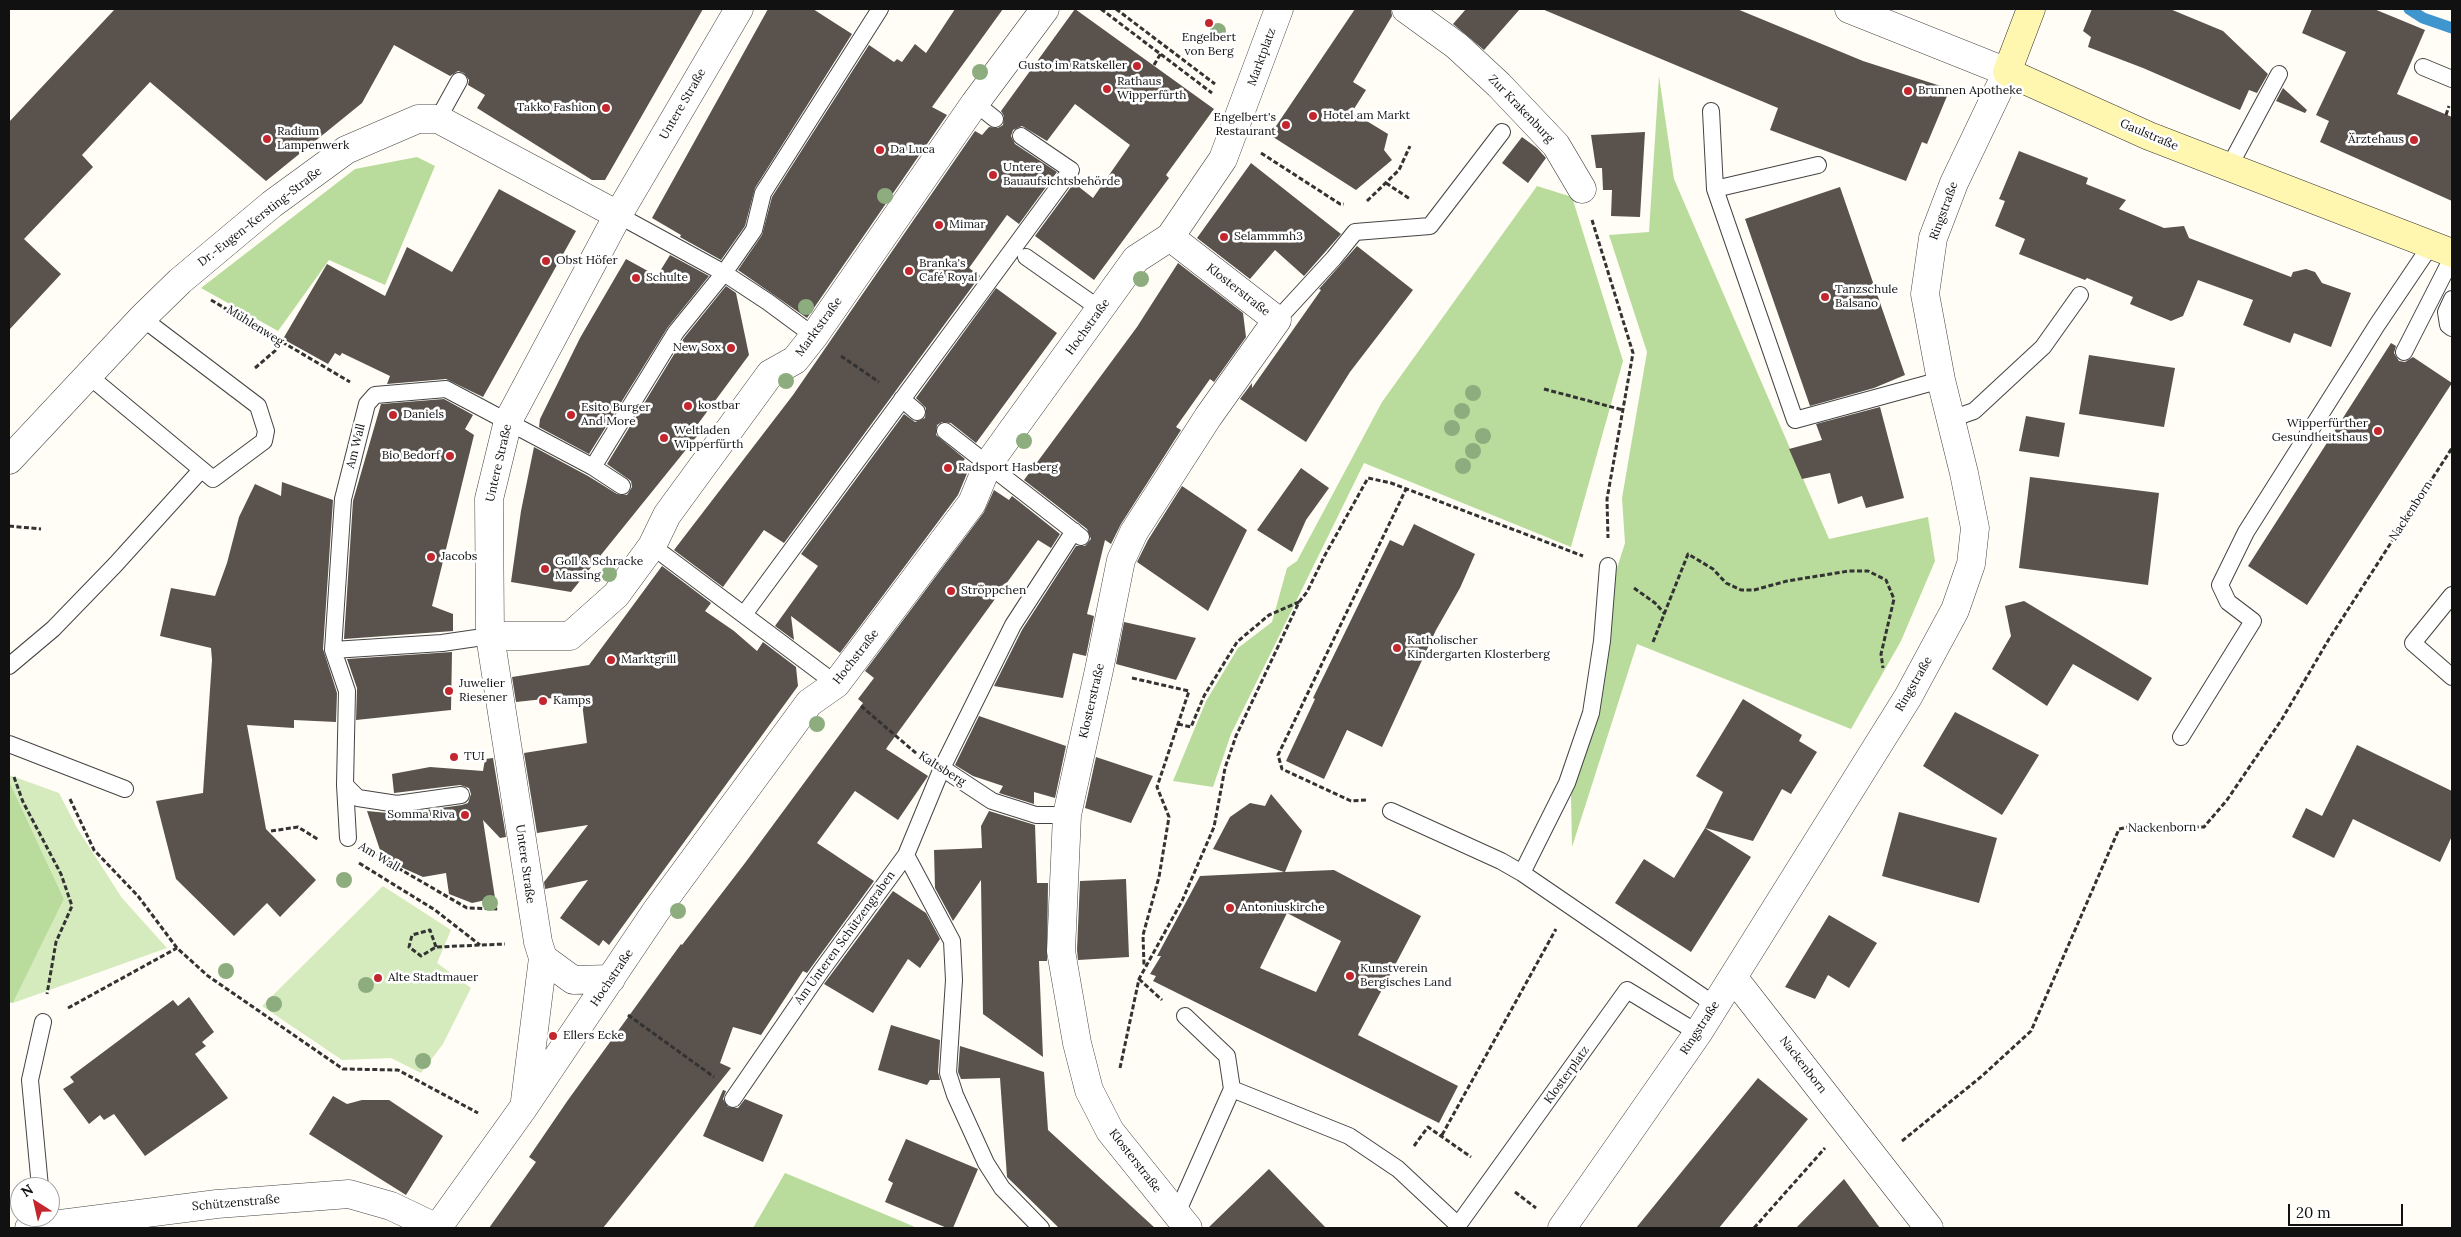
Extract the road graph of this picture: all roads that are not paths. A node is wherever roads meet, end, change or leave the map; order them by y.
1 (739, 9) edge
2 (880, 9) edge
3 (1046, 9) edge
4 (1279, 9) edge
5 (1406, 9) edge
6 (1849, 9) edge
7 (2031, 9) edge
8 (2423, 67) dead end
9 (2007, 72) junction
10 (2280, 74) dead end
11 (2452, 79) edge
12 (459, 80) dead end
13 (1244, 106) joint
14 (1711, 111) dead end
15 (438, 119) junction
16 (1502, 132) dead end
17 (1021, 136) dead end
18 (1818, 165) dead end
19 (2229, 167) junction
20 (1582, 189) road end
21 (1715, 189) junction
22 (618, 215) junction
23 (1170, 237) junction
24 (2445, 252) edge
25 (1026, 257) dead end
26 (724, 273) junction
27 (2080, 295) dead end
28 (2452, 299) edge
29 (1100, 309) junction
30 (142, 318) junction
31 (1277, 320) junction
32 (2452, 328) edge
33 (814, 336) junction
34 (2404, 352) dead end
35 (89, 376) junction
36 (1941, 380) junction
37 (902, 399) junction
38 (917, 412) dead end
39 (1951, 419) junction
40 (508, 421) junction
41 (945, 431) dead end
42 (9, 460) edge
43 (988, 464) junction
44 (593, 466) junction
45 (201, 470) junction
46 (622, 486) dead end
47 (652, 546) junction
48 (1608, 566) road end
49 (2452, 595) edge
50 (745, 613) junction
51 (490, 636) junction
52 (332, 650) junction
53 (9, 666) edge
54 (2452, 677) edge
55 (836, 684) junction
56 (2182, 737) dead end
57 (9, 744) edge
58 (942, 768) junction
59 (345, 784) junction
60 (125, 789) dead end
61 (461, 795) dead end
62 (1391, 811) road end
63 (1067, 815) junction
64 (348, 838) road end
65 (906, 855) junction
66 (1522, 873) junction
67 (541, 950) junction
68 (1733, 977) junction
69 (611, 979) junction
70 (1715, 1005) junction
71 (1185, 1016) dead end
72 (43, 1022) road end
73 (1698, 1033) junction
74 (1232, 1089) junction
75 (735, 1096) road end
76 (524, 1107) junction
77 (39, 1177) edge
78 (1183, 1221) edge
79 (60, 1222) edge
80 (1458, 1227) edge
81 (438, 1228) edge
82 (1041, 1228) edge
83 (1562, 1228) edge
84 (1929, 1228) edge

1 - 22 street, Untere Straße
2 - 26 lane
3 - 33 street, Marktstraße
4 - 13 street, Marktplatz
5 - 20 street, Zur Krakenburg
6 - 9 street, Gaulstraße
7 - 9 main road
8 - 11 lane
9 - 19 main road, Gaulstraße
9 - 36 street, Ringstraße
10 - 19 lane
12 - 15 lane
13 - 23 street, Hochstraße
14 - 21 lane
15 - 22 street
15 - 30 street, Dr.-Eugen-Kersting-Straße
16 - 31 lane
17 - 37 lane
18 - 21 lane
19 - 24 main road, Gaulstraße
21 - 36 lane
22 - 26 lane
22 - 40 street, Untere Straße
23 - 29 street, Hochstraße
23 - 31 street, Klosterstraße
24 - 34 lane
24 - 56 lane
25 - 29 lane
26 - 33 lane
26 - 44 lane
27 - 39 lane
28 - 32 lane
29 - 43 street, Hochstraße
30 - 35 street, Dr.-Eugen-Kersting-Straße
30 - 45 lane
31 - 63 street, Klosterstraße
33 - 47 street, Marktstraße
35 - 42 street, Dr.-Eugen-Kersting-Straße
35 - 45 lane
36 - 39 street, Ringstraße
37 - 38 lane
37 - 50 lane
39 - 68 street, Ringstraße
40 - 44 lane
40 - 51 street, Untere Straße
40 - 52 lane, Am Wall
41 - 43 lane
43 - 55 street, Hochstraße
43 - 58 lane, Am Unteren Schützengraben
44 - 46 lane
45 - 53 lane
47 - 50 lane
47 - 51 street, Marktstraße
48 - 66 lane
49 - 54 lane
50 - 55 lane
51 - 52 lane
51 - 67 street, Untere Straße
52 - 59 lane, Am Wall
55 - 69 street, Hochstraße
57 - 60 lane
58 - 63 lane, Kaltsberg
58 - 65 lane, Am Unteren Schützengraben
59 - 61 lane
59 - 64 lane, Am Wall
62 - 66 lane
63 - 78 street, Klosterstraße
65 - 75 lane, Am Unteren Schützengraben
65 - 82 lane
66 - 70 lane
67 - 69 street
67 - 76 street, Untere Straße
68 - 70 street, Ringstraße
68 - 84 street, Nackenborn
69 - 76 street, Hochstraße
70 - 73 street, Ringstraße
71 - 74 lane
72 - 77 lane
73 - 80 lane, Klosterplatz
73 - 83 street, Ringstraße
74 - 78 lane
74 - 80 lane, Klosterplatz
76 - 81 street, Hochstraße
79 - 81 street, Schützenstraße

